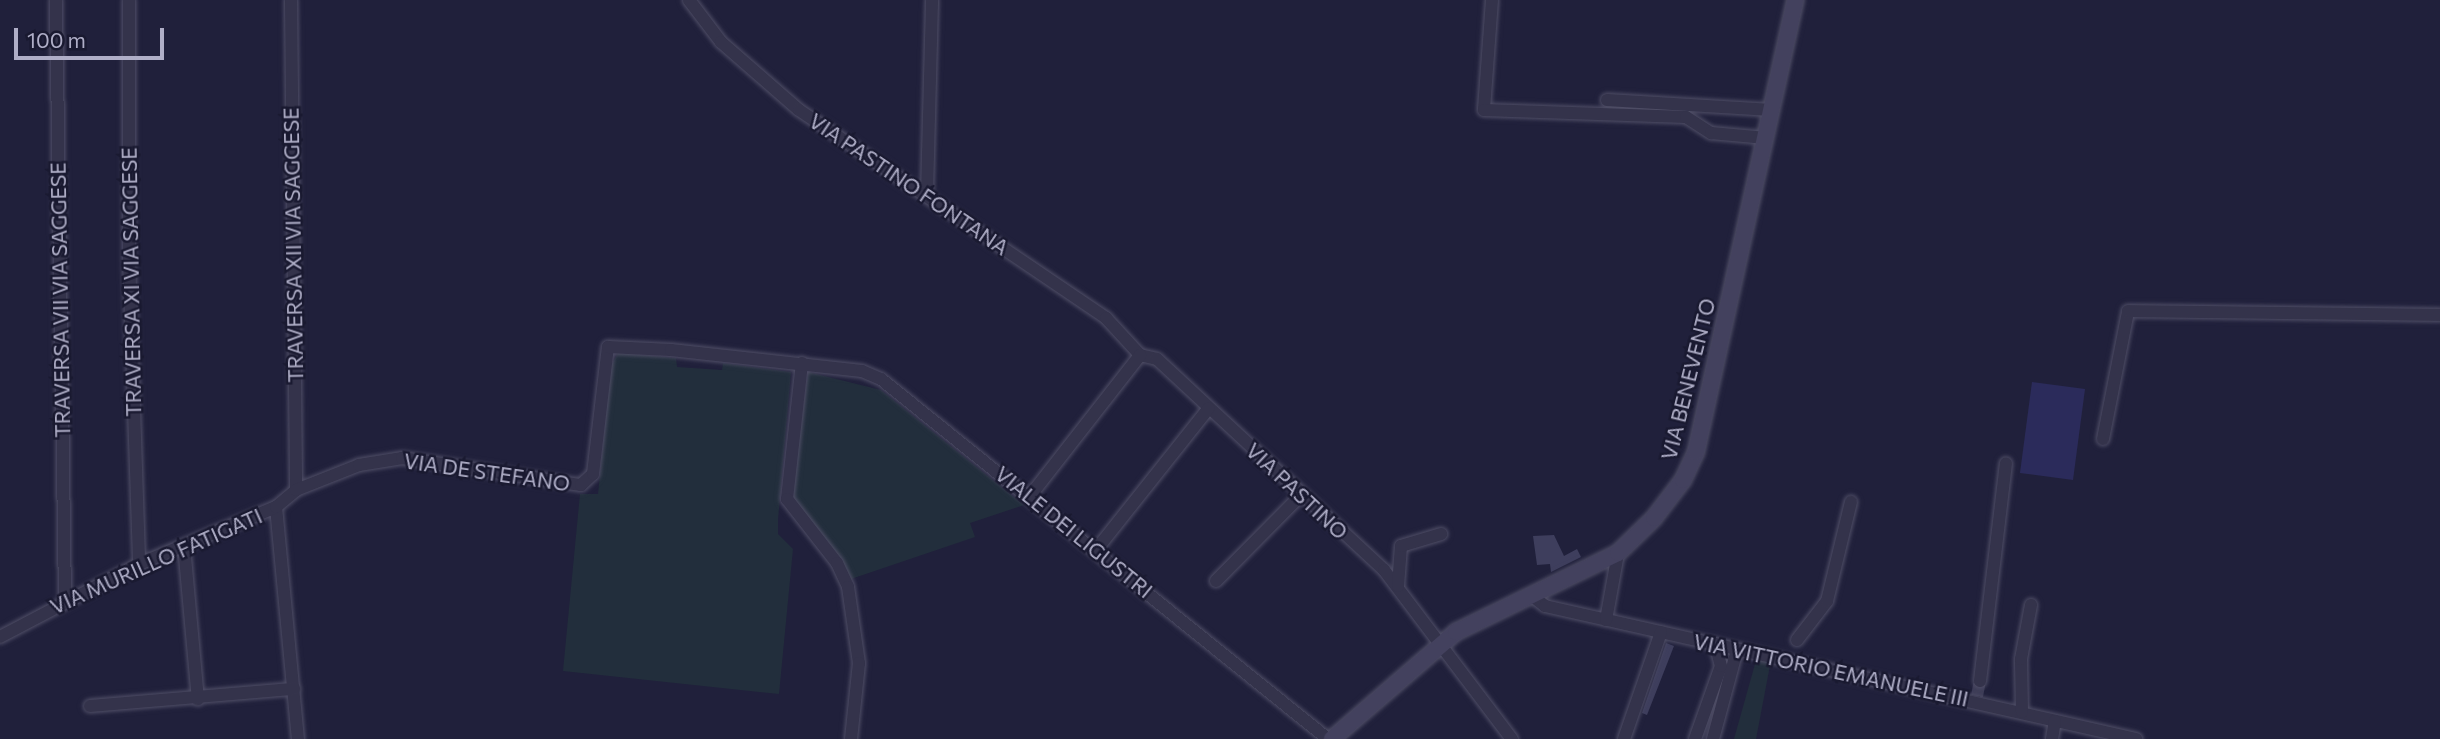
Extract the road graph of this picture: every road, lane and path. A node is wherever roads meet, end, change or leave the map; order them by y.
1 (57, 0) edge
2 (129, 0) edge
3 (291, 0) edge
4 (689, 0) edge
5 (1492, 0) edge
6 (1795, 0) edge
7 (934, 2) edge
8 (1607, 100) dead end
9 (1772, 110) junction
10 (1766, 138) junction
11 (927, 193) junction
12 (2440, 314) edge
13 (1140, 355) junction
14 (802, 363) junction
15 (1209, 408) junction
16 (2103, 439) dead end
17 (2006, 464) dead end
18 (296, 490) junction
19 (1030, 496) junction
20 (1299, 497) junction
21 (1851, 502) dead end
22 (276, 507) junction
23 (1441, 534) dead end
24 (184, 547) junction
25 (1096, 550) junction
26 (1618, 553) junction
27 (139, 564) junction
28 (1216, 581) dead end
29 (1398, 586) junction
30 (1531, 594) junction
31 (65, 600) junction
32 (2031, 605) dead end
33 (1606, 620) junction
34 (1661, 632) junction
35 (0, 637) edge
36 (1797, 640) dead end
37 (1442, 642) junction
38 (1715, 645) junction
39 (1737, 650) junction
40 (1980, 681) tunnel mouth
41 (294, 689) junction
42 (198, 699) junction
43 (90, 706) dead end
44 (2022, 712) junction
45 (2055, 722) junction
46 (298, 739) edge
47 (851, 739) edge
48 (1330, 739) edge
49 (1512, 739) edge
50 (1624, 739) edge
51 (1695, 739) edge
52 (1713, 739) edge
53 (2052, 739) edge
54 (2136, 739) edge

1 - 31 street, TRAVERSA VII VIA SAGGESE
2 - 27 street, TRAVERSA XI VIA SAGGESE
3 - 18 street, TRAVERSA XII VIA SAGGESE
4 - 11 street, VIA PASTINO FONTANA
5 - 10 street
6 - 9 main road, VIA BENEVENTO
7 - 11 street
8 - 9 street
9 - 10 main road, VIA BENEVENTO
10 - 26 main road, VIA BENEVENTO
11 - 13 street, VIA PASTINO FONTANA
12 - 16 street
13 - 15 street, VIA PASTINO
13 - 19 street
14 - 18 street, VIA DE STEFANO
14 - 19 street, VIALE DEI LIGUSTRI
14 - 47 street
15 - 20 street, VIA PASTINO
15 - 25 street
17 - 40 street
18 - 22 street, VIA DE STEFANO
19 - 25 street, VIALE DEI LIGUSTRI
20 - 28 street
20 - 29 street, VIA PASTINO
21 - 36 street
22 - 24 street, VIA MURILLO FATIGATI
22 - 41 street
23 - 29 street
24 - 27 street, VIA MURILLO FATIGATI
24 - 42 street
25 - 48 street, VIALE DEI LIGUSTRI
26 - 30 main road, VIA BENEVENTO
26 - 33 street
27 - 31 street, VIA MURILLO FATIGATI
29 - 37 street, VIA PASTINO
30 - 33 street, VIA VITTORIO EMANUELE III
30 - 37 main road, VIA BENEVENTO
31 - 35 street, VIA MURILLO FATIGATI
32 - 44 street
33 - 34 street, VIA VITTORIO EMANUELE III
34 - 38 street, VIA VITTORIO EMANUELE III
34 - 50 street
37 - 48 main road, VIA BENEVENTO
37 - 49 street, VIA PASTINO
38 - 39 street, VIA VITTORIO EMANUELE III
38 - 51 street
39 - 44 street, VIA VITTORIO EMANUELE III
39 - 52 street
41 - 42 street
41 - 46 street
42 - 43 street
44 - 45 street, VIA VITTORIO EMANUELE III
45 - 53 street
45 - 54 street, VIA VITTORIO EMANUELE III

